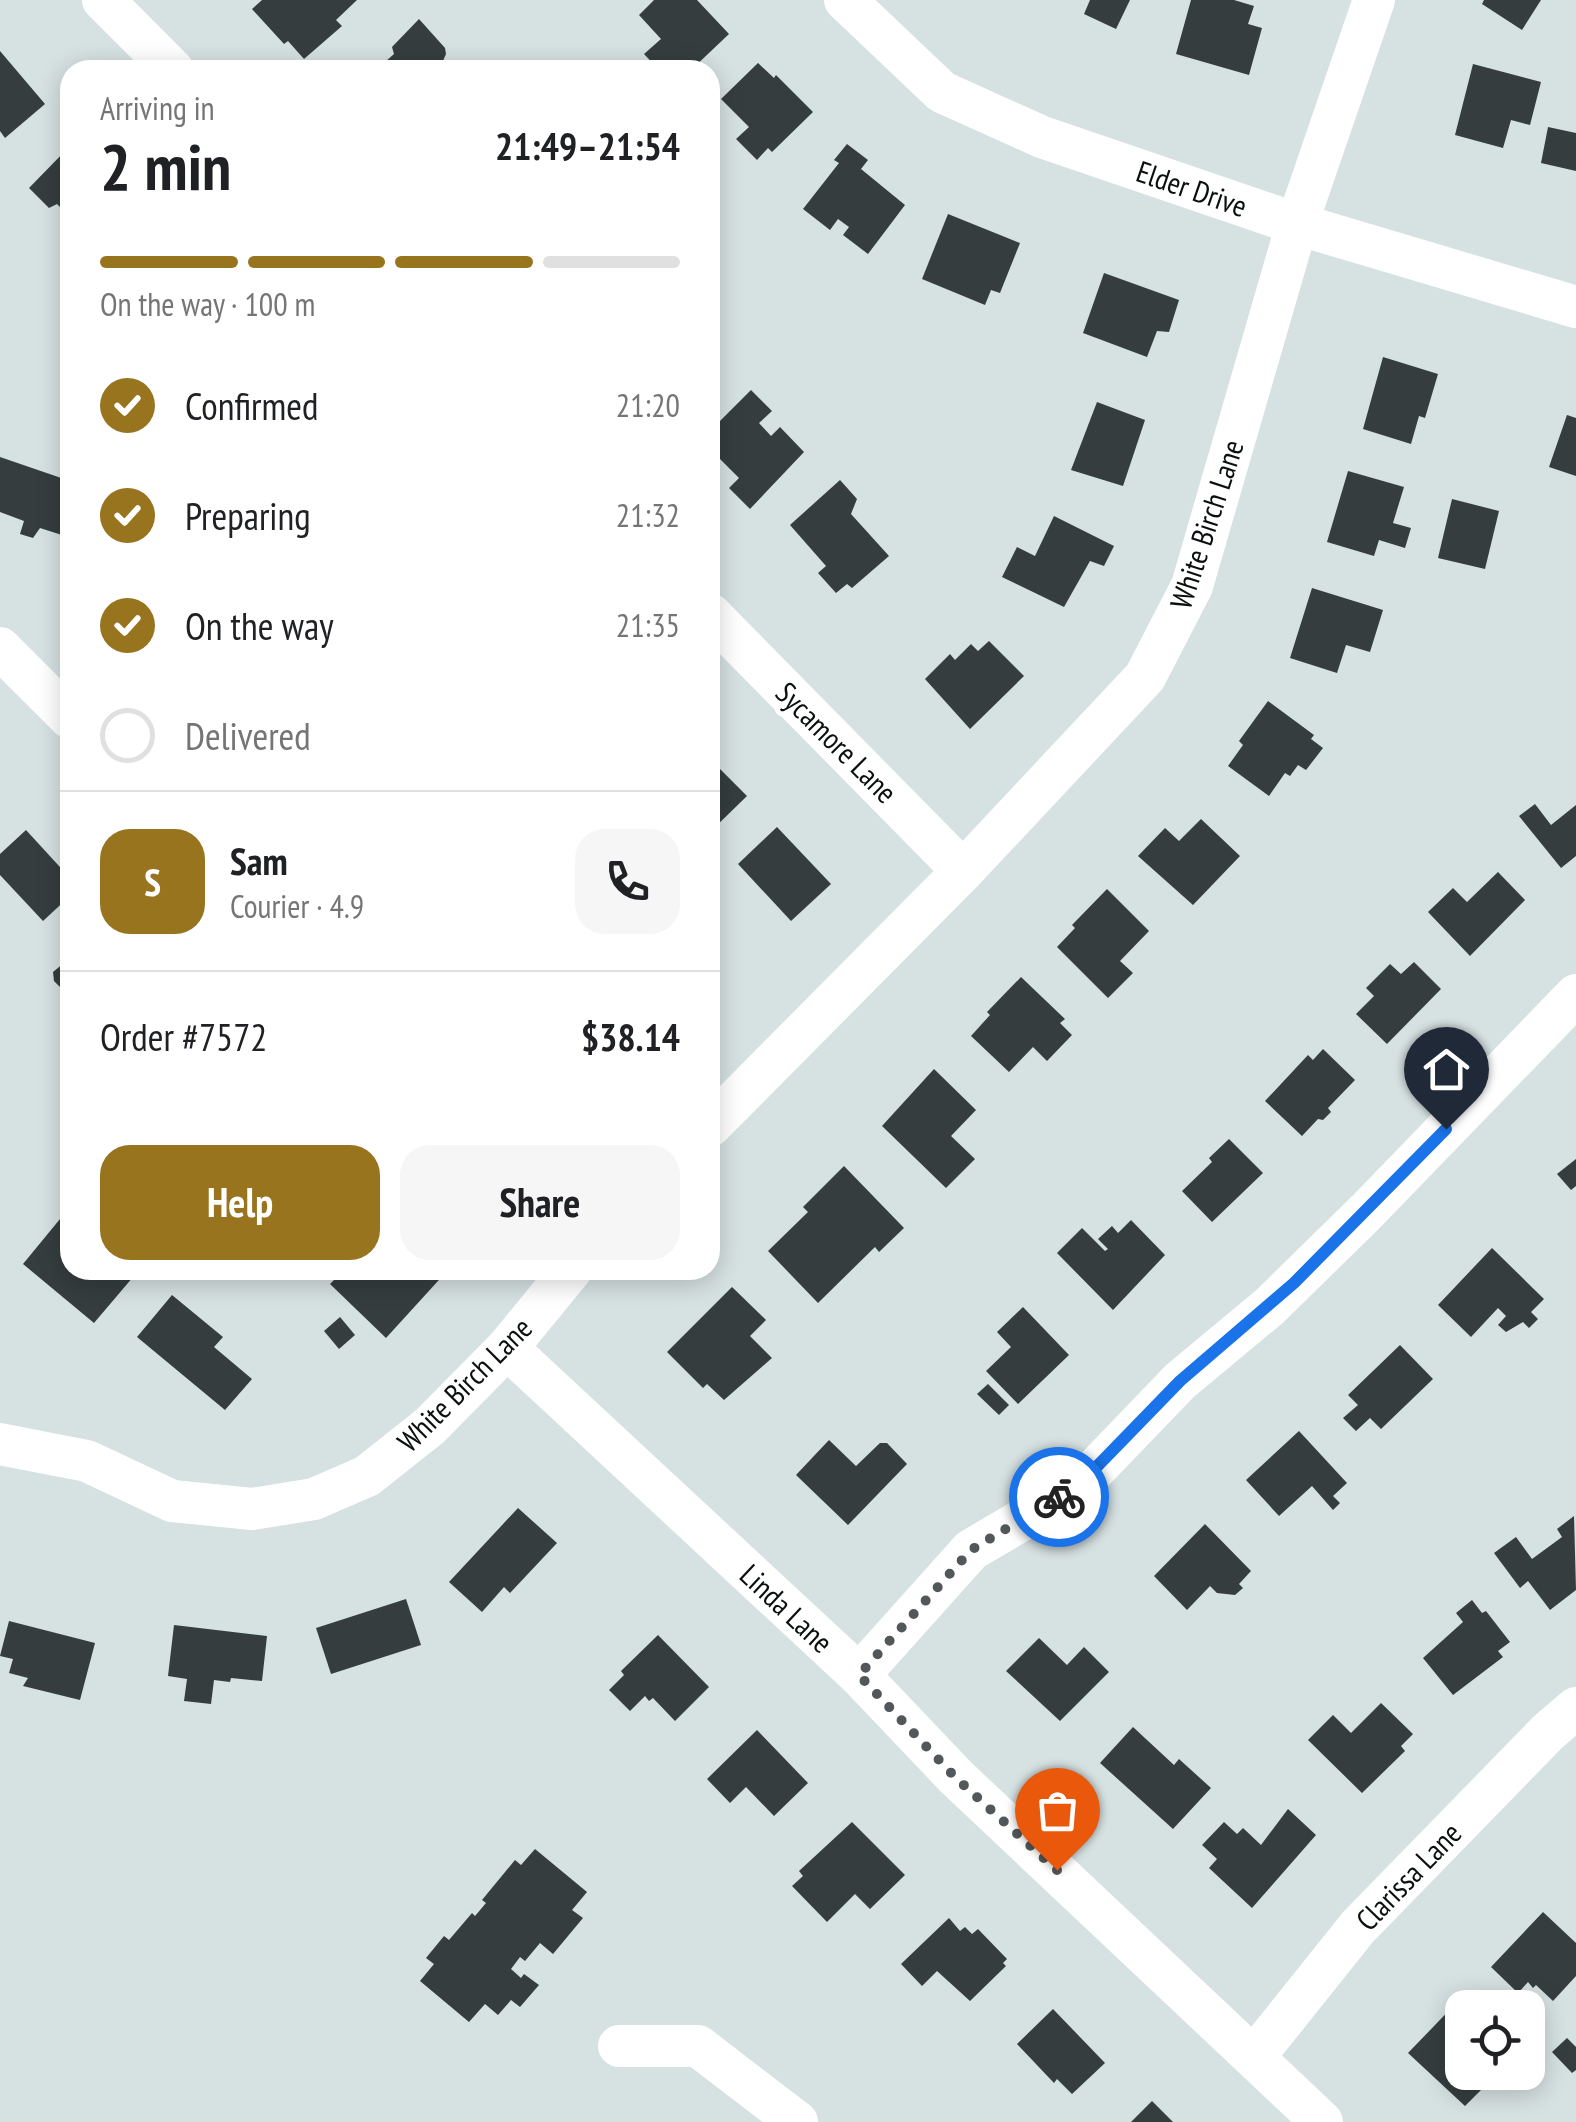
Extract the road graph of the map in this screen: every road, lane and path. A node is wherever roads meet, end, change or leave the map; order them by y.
1 (103, 0) edge
2 (845, 0) edge
3 (1374, 0) edge
4 (162, 60) edge
5 (1297, 224) junction
6 (1576, 307) edge
7 (720, 624) edge
8 (0, 648) edge
9 (60, 708) edge
10 (964, 871) junction
11 (1576, 995) edge
12 (720, 1116) edge
13 (563, 1280) edge
14 (507, 1348) junction
15 (0, 1444) edge
16 (859, 1675) junction
17 (1576, 1708) edge
18 (619, 2046) dead end
19 (1254, 2056) junction
20 (798, 2122) edge
21 (1322, 2122) edge

1 - 4 street
2 - 5 street, Elder Drive
3 - 5 street, White Birch Lane
5 - 6 street, Elder Drive
5 - 10 street, White Birch Lane
7 - 10 street, Sycamore Lane
8 - 9 street
10 - 12 street, White Birch Lane
11 - 16 street
13 - 14 street, White Birch Lane
14 - 15 street, White Birch Lane
14 - 16 street, Linda Lane
16 - 19 street, Linda Lane
17 - 19 street, Clarissa Lane
18 - 20 street
19 - 21 street, Linda Lane

